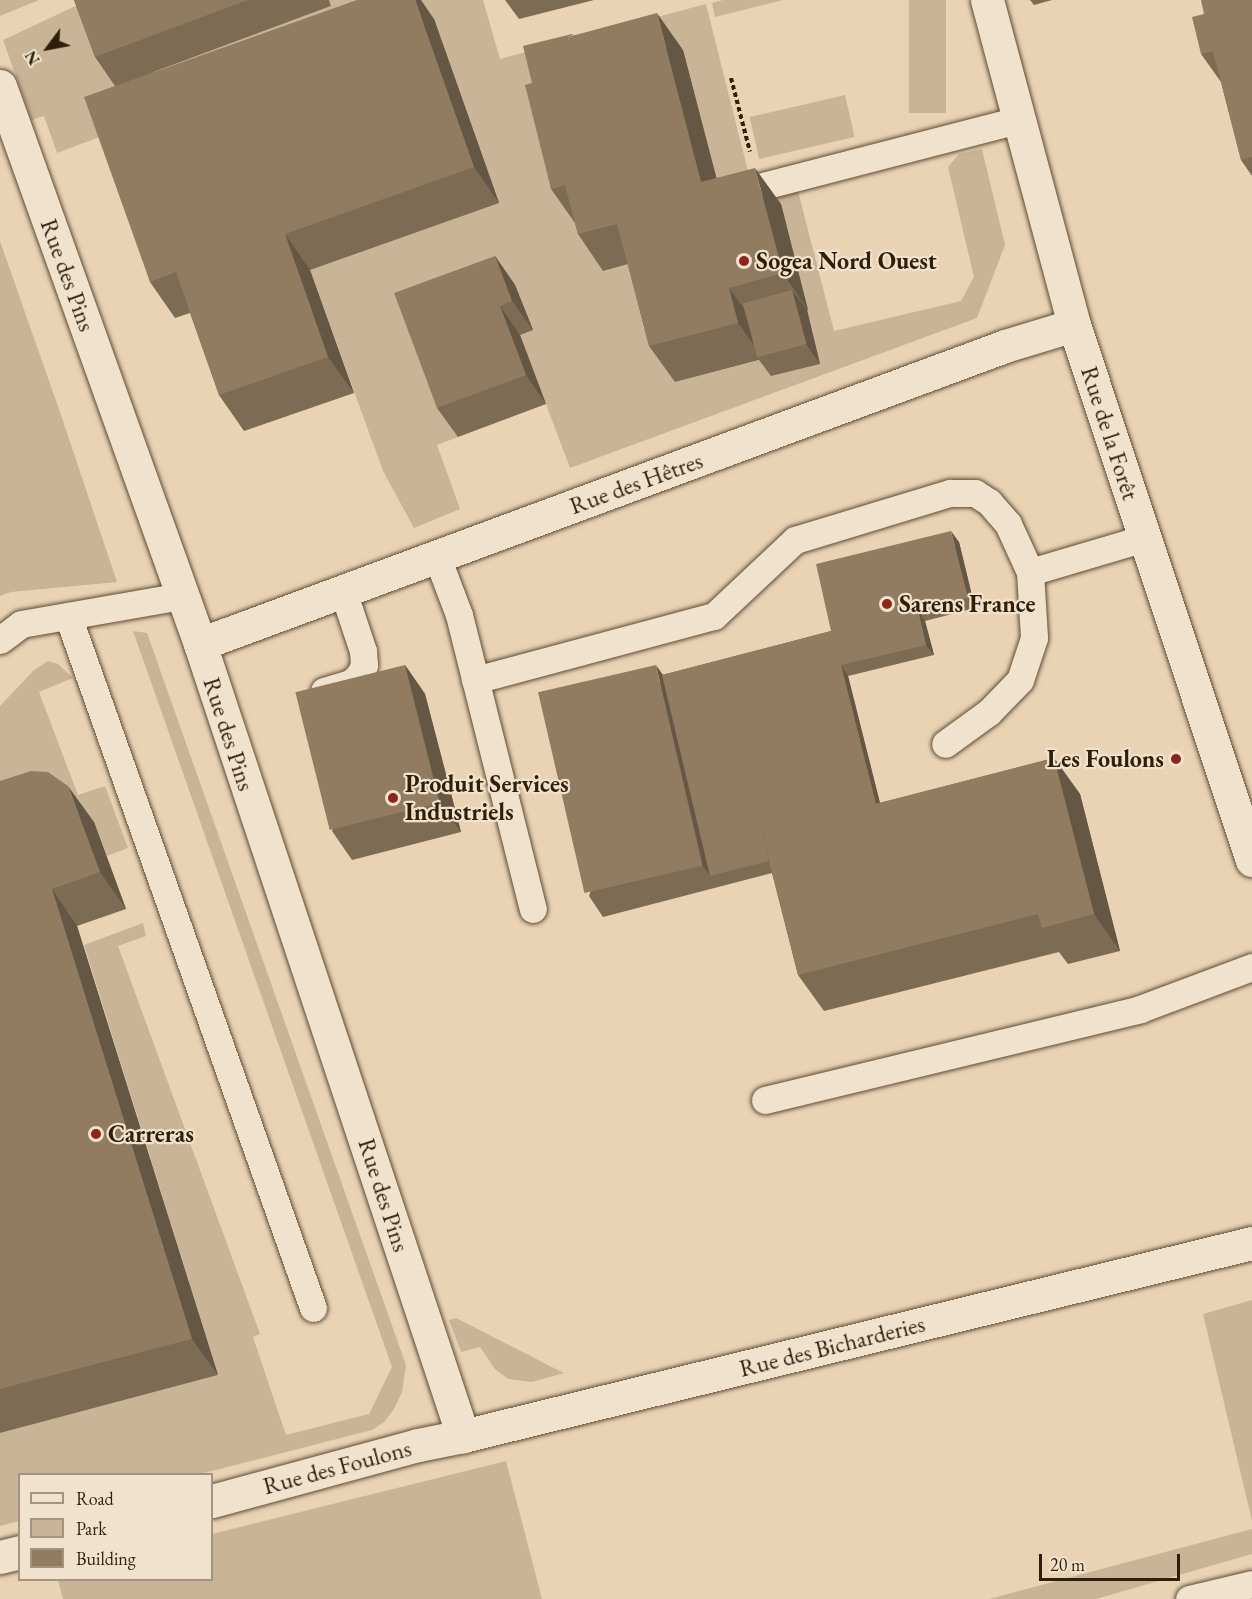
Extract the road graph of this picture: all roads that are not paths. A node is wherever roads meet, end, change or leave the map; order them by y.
1 (987, 0) edge
2 (0, 86) edge
3 (1018, 120) junction
4 (759, 187) edge
5 (1074, 325) junction
6 (1145, 538) junction
7 (437, 557) junction
8 (1030, 572) junction
9 (343, 591) junction
10 (182, 596) junction
11 (68, 616) junction
12 (0, 640) edge
13 (200, 644) junction
14 (475, 680) junction
15 (303, 698) edge
16 (945, 744) dead end
17 (1252, 860) edge
18 (533, 909) dead end
19 (1252, 967) edge
20 (765, 1100) dead end
21 (1252, 1243) edge
22 (313, 1308) dead end
23 (464, 1436) junction
24 (213, 1501) edge
25 (18, 1552) edge
26 (0, 1557) edge
27 (1252, 1584) edge
28 (1189, 1599) edge

1 - 3 street, Rue de la Forêt
2 - 10 street, Rue des Pins
3 - 4 lane
3 - 5 street, Rue de la Forêt
5 - 6 street, Rue de la Forêt
5 - 7 street, Rue des Hêtres
6 - 8 lane
6 - 17 street, Rue de la Forêt
7 - 9 street, Rue des Hêtres
7 - 14 lane
8 - 14 lane
8 - 16 lane
9 - 13 street, Rue des Hêtres
9 - 15 lane
10 - 11 lane
10 - 13 street, Rue des Pins
11 - 12 lane
11 - 22 lane
13 - 23 street, Rue des Pins
14 - 18 lane
19 - 20 lane
21 - 23 street, Rue des Bicharderies
23 - 24 street, Rue des Foulons
25 - 26 street
27 - 28 lane

